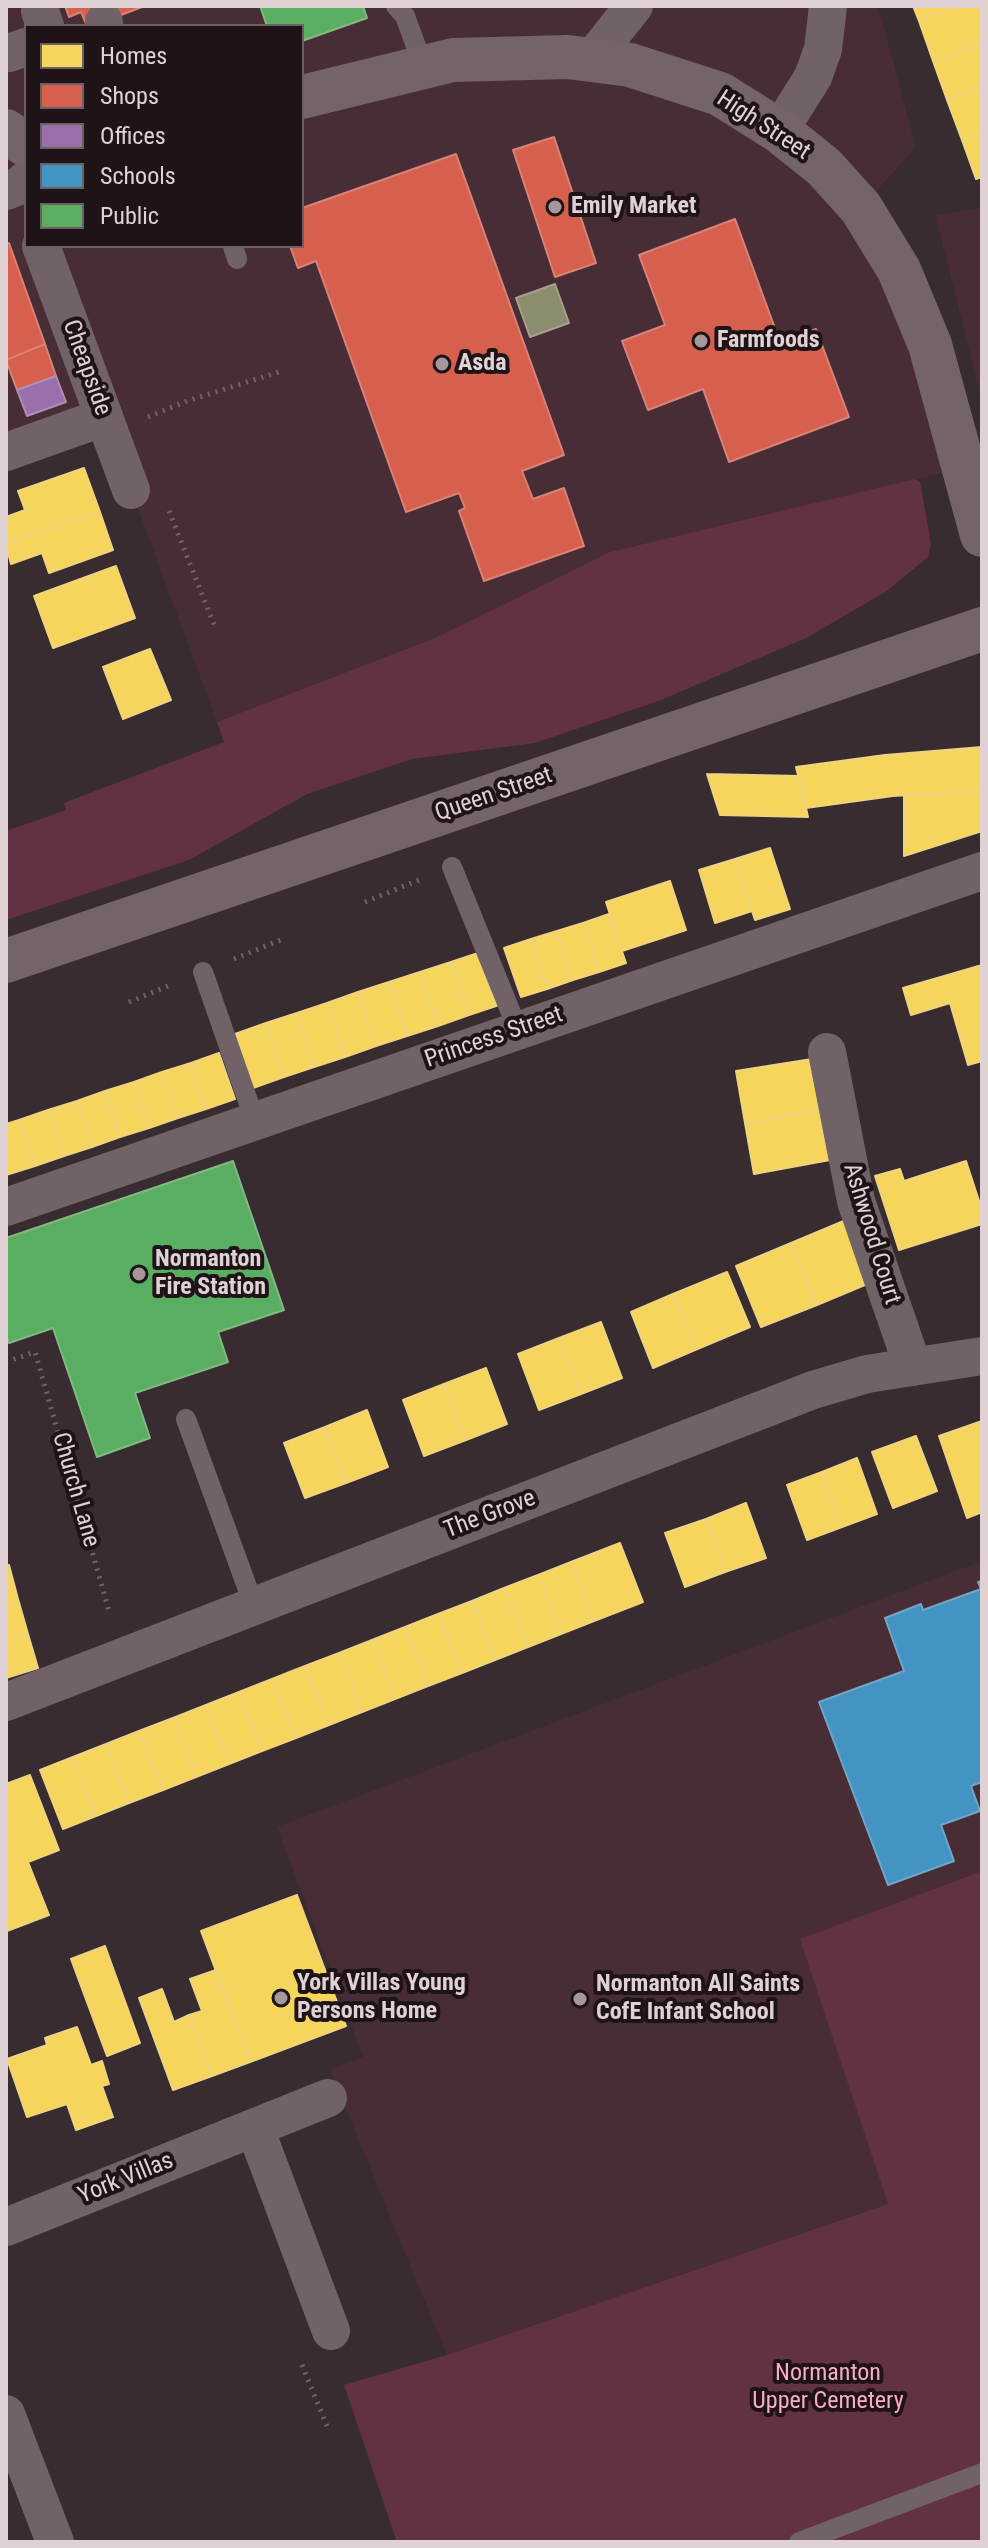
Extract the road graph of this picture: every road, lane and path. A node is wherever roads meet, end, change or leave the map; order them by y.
1 (396, 6) edge
2 (634, 6) edge
3 (828, 6) edge
4 (591, 60) junction
5 (424, 68) junction
6 (304, 97) edge
7 (6, 131) edge
8 (779, 131) junction
9 (24, 144) edge
10 (42, 248) edge
11 (279, 372) dead end
12 (107, 424) junction
13 (6, 452) edge
14 (130, 488) joint
15 (982, 535) edge
16 (215, 627) dead end
17 (982, 629) edge
18 (452, 867) dead end
19 (982, 871) edge
20 (6, 961) edge
21 (203, 972) dead end
22 (518, 1030) junction
23 (827, 1052) dead end
24 (255, 1121) junction
25 (6, 1207) edge
26 (982, 1356) edge
27 (6, 1362) edge
28 (913, 1367) junction
29 (186, 1419) dead end
30 (254, 1606) junction
31 (123, 1657) junction
32 (6, 1702) edge
33 (328, 2098) dead end
34 (246, 2131) junction
35 (6, 2227) edge
36 (331, 2331) dead end
37 (6, 2414) edge
38 (982, 2473) edge
39 (55, 2542) edge
40 (799, 2542) edge

1 - 5 lane
2 - 4 street
3 - 8 street
4 - 5 street, High Street
4 - 8 street, High Street
5 - 6 street, High Street
7 - 9 street
8 - 15 street, High Street
10 - 12 street, Cheapside
11 - 12 path
12 - 13 street
12 - 14 street, Cheapside
14 - 16 path
17 - 20 street, Queen Street
18 - 22 lane
19 - 22 street, Princess Street
21 - 24 lane
22 - 24 street, Princess Street
23 - 28 street, Ashwood Court
24 - 25 street, Princess Street
26 - 28 street, The Grove
27 - 31 path, Church Lane
28 - 30 street, The Grove
29 - 30 lane
30 - 31 street, The Grove
31 - 32 street, The Grove
33 - 34 street, York Villas
34 - 35 street, York Villas
34 - 36 street
37 - 39 street
38 - 40 lane

